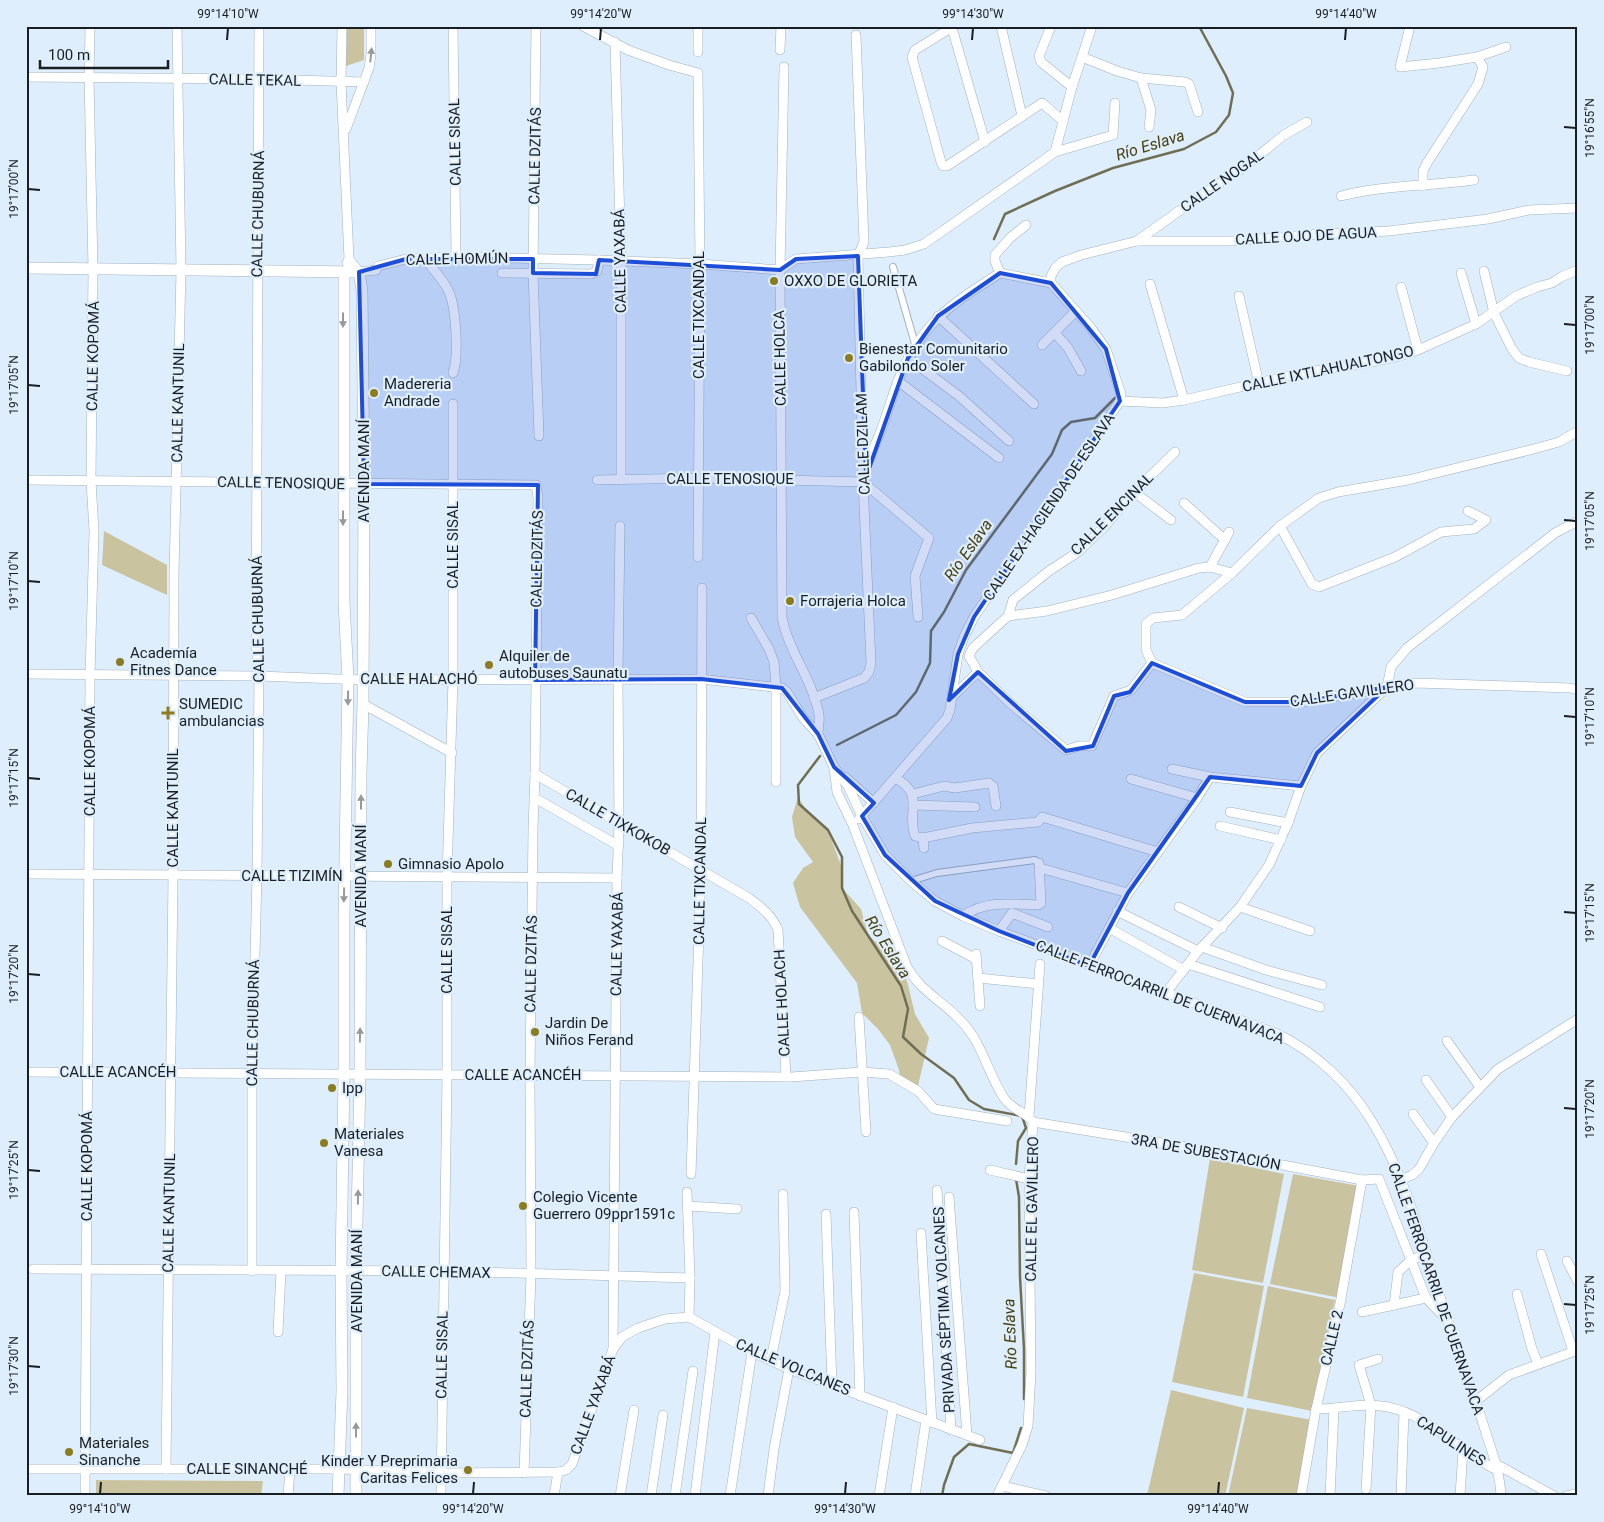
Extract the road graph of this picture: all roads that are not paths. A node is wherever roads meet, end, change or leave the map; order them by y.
1 (90, 26) edge
2 (177, 26) edge
3 (259, 26) edge
4 (342, 26) edge
5 (372, 26) edge
6 (454, 26) edge
7 (536, 26) edge
8 (583, 26) edge
9 (698, 26) edge
10 (781, 26) edge
11 (1000, 26) edge
12 (1051, 26) edge
13 (1092, 26) edge
14 (1410, 26) edge
15 (953, 27) edge
16 (856, 35) dead end
17 (615, 42) junction
18 (1506, 47) dead end
19 (780, 50) dead end
20 (698, 52) dead end
21 (1082, 57) junction
22 (1477, 57) junction
23 (784, 67) dead end
24 (26, 77) edge
25 (89, 77) junction
26 (178, 78) junction
27 (1141, 78) junction
28 (260, 79) junction
29 (342, 82) junction
30 (364, 82) junction
31 (1072, 87) junction
32 (1115, 103) dead end
33 (1198, 112) dead end
34 (1022, 116) junction
35 (1063, 121) junction
36 (1307, 122) dead end
37 (1150, 127) dead end
38 (344, 134) junction
39 (985, 142) junction
40 (1055, 152) junction
41 (1474, 180) dead end
42 (1423, 186) junction
43 (1341, 196) dead end
44 (1578, 208) edge
45 (1026, 225) dead end
46 (1137, 240) junction
47 (858, 256) junction
48 (456, 257) junction
49 (424, 258) junction
50 (349, 259) junction
51 (533, 259) junction
52 (599, 260) junction
53 (621, 261) junction
54 (700, 264) junction
55 (26, 268) edge
56 (893, 268) dead end
57 (93, 269) junction
58 (181, 270) junction
59 (780, 270) junction
60 (1578, 270) edge
61 (258, 271) junction
62 (1484, 271) dead end
63 (344, 272) junction
64 (359, 272) junction
65 (502, 273) dead end
66 (533, 273) junction
67 (1000, 273) junction
68 (1461, 273) dead end
69 (1050, 283) junction
70 (1150, 284) dead end
71 (1401, 287) dead end
72 (1239, 296) dead end
73 (1076, 312) junction
74 (1494, 313) junction
75 (938, 316) junction
76 (1476, 324) junction
77 (1055, 333) junction
78 (915, 344) junction
79 (1042, 345) dead end
80 (1418, 350) junction
81 (908, 358) junction
82 (1081, 371) dead end
83 (1567, 371) dead end
84 (454, 373) dead end
85 (898, 381) junction
86 (1259, 384) junction
87 (1184, 400) junction
88 (1120, 401) junction
89 (453, 404) dead end
90 (1034, 404) dead end
91 (1578, 431) edge
92 (539, 436) dead end
93 (1009, 441) dead end
94 (1175, 452) dead end
95 (999, 458) dead end
96 (863, 466) junction
97 (698, 478) junction
98 (782, 479) junction
99 (26, 480) edge
100 (597, 480) dead end
101 (621, 480) junction
102 (92, 481) junction
103 (176, 482) junction
104 (863, 482) junction
105 (258, 483) junction
106 (343, 483) junction
107 (364, 484) junction
108 (453, 484) junction
109 (536, 485) joint
110 (1134, 492) junction
111 (1184, 503) dead end
112 (1468, 511) dead end
113 (1171, 520) dead end
114 (1578, 521) edge
115 (620, 526) dead end
116 (1280, 526) junction
117 (698, 557) dead end
118 (1210, 568) junction
119 (1232, 573) junction
120 (702, 588) dead end
121 (1008, 616) junction
122 (918, 617) dead end
123 (751, 618) dead end
124 (1152, 663) junction
125 (978, 672) junction
126 (26, 674) edge
127 (90, 675) junction
128 (174, 675) junction
129 (259, 676) junction
130 (618, 678) junction
131 (348, 679) junction
132 (453, 679) junction
133 (701, 679) junction
134 (363, 680) junction
135 (535, 680) junction
136 (776, 686) junction
137 (1387, 687) junction
138 (1578, 690) edge
139 (952, 697) junction
140 (814, 698) junction
141 (363, 704) junction
142 (818, 734) junction
143 (452, 753) junction
144 (834, 767) junction
145 (1172, 769) dead end
146 (535, 774) junction
147 (1210, 777) junction
148 (895, 778) junction
149 (1131, 780) dead end
150 (776, 782) dead end
151 (1301, 786) junction
152 (913, 794) junction
153 (534, 798) junction
154 (1197, 798) junction
155 (874, 803) junction
156 (913, 805) junction
157 (996, 806) dead end
158 (975, 807) dead end
159 (1230, 812) dead end
160 (862, 816) junction
161 (852, 823) junction
162 (1288, 823) junction
163 (619, 824) junction
164 (1220, 826) dead end
165 (923, 838) junction
166 (1281, 840) junction
167 (619, 846) junction
168 (924, 848) dead end
169 (1158, 852) junction
170 (1039, 866) junction
171 (701, 870) junction
172 (26, 874) edge
173 (90, 874) junction
174 (173, 875) junction
175 (257, 876) junction
176 (344, 876) junction
177 (361, 876) junction
178 (447, 877) junction
179 (533, 877) junction
180 (617, 878) junction
181 (910, 881) junction
182 (1128, 893) junction
183 (1179, 906) dead end
184 (1240, 907) junction
185 (1117, 911) junction
186 (963, 916) junction
187 (1048, 927) dead end
188 (1109, 928) junction
189 (1222, 928) junction
190 (778, 930) joint
191 (999, 931) junction
192 (1310, 931) dead end
193 (942, 941) dead end
194 (1200, 949) junction
195 (1040, 964) dead end
196 (1089, 966) junction
197 (1186, 967) junction
198 (978, 978) junction
199 (1039, 984) junction
200 (1322, 985) dead end
201 (1165, 994) junction
202 (980, 1006) dead end
203 (1320, 1007) dead end
204 (860, 1017) dead end
205 (1578, 1019) edge
206 (1447, 1041) dead end
207 (26, 1072) edge
208 (88, 1072) junction
209 (862, 1072) junction
210 (170, 1073) junction
211 (252, 1073) junction
212 (344, 1074) junction
213 (360, 1074) junction
214 (446, 1075) junction
215 (530, 1075) junction
216 (615, 1076) junction
217 (695, 1076) junction
218 (786, 1077) junction
219 (1426, 1080) dead end
220 (1480, 1087) junction
221 (1413, 1114) dead end
222 (1452, 1117) junction
223 (1031, 1119) junction
224 (1007, 1121) dead end
225 (866, 1132) dead end
226 (1434, 1143) junction
227 (990, 1170) dead end
228 (691, 1174) dead end
229 (1029, 1179) junction
230 (1362, 1180) junction
231 (1401, 1180) junction
232 (937, 1190) dead end
233 (687, 1192) dead end
234 (783, 1194) dead end
235 (949, 1197) dead end
236 (688, 1206) junction
237 (737, 1209) dead end
238 (854, 1212) dead end
239 (826, 1214) dead end
240 (921, 1233) dead end
241 (1423, 1248) junction
242 (1541, 1254) dead end
243 (1411, 1260) junction
244 (1567, 1261) dead end
245 (32, 1269) dead end
246 (86, 1269) junction
247 (168, 1270) junction
248 (252, 1271) junction
249 (281, 1271) junction
250 (341, 1271) junction
251 (356, 1271) junction
252 (444, 1271) junction
253 (531, 1275) junction
254 (614, 1275) junction
255 (690, 1278) junction
256 (1578, 1282) edge
257 (1517, 1294) dead end
258 (1426, 1298) junction
259 (1394, 1305) junction
260 (1362, 1312) dead end
261 (689, 1317) junction
262 (1447, 1320) junction
263 (278, 1332) dead end
264 (715, 1332) junction
265 (613, 1349) junction
266 (1576, 1350) edge
267 (752, 1352) junction
268 (1378, 1359) dead end
269 (771, 1360) junction
270 (1538, 1364) junction
271 (789, 1368) junction
272 (693, 1371) dead end
273 (832, 1385) junction
274 (860, 1396) junction
275 (1476, 1401) junction
276 (1371, 1405) junction
277 (894, 1407) junction
278 (1334, 1409) junction
279 (634, 1410) dead end
280 (1316, 1410) junction
281 (1404, 1412) junction
282 (663, 1415) dead end
283 (929, 1422) junction
284 (951, 1430) junction
285 (967, 1435) junction
286 (980, 1440) dead end
287 (1463, 1450) junction
288 (1496, 1467) junction
289 (26, 1469) edge
290 (84, 1469) junction
291 (166, 1469) junction
292 (290, 1470) junction
293 (339, 1470) junction
294 (356, 1470) junction
295 (558, 1472) junction
296 (524, 1473) junction
297 (440, 1474) junction
298 (1002, 1486) junction
299 (1366, 1489) dead end
300 (1578, 1493) edge
301 (85, 1496) edge
302 (288, 1496) edge
303 (338, 1496) edge
304 (356, 1496) edge
305 (441, 1496) edge
306 (554, 1496) edge
307 (620, 1496) edge
308 (652, 1496) edge
309 (675, 1496) edge
310 (695, 1496) edge
311 (730, 1496) edge
312 (768, 1496) edge
313 (879, 1496) edge
314 (915, 1496) edge
315 (997, 1496) edge
316 (1046, 1496) edge
317 (1301, 1496) edge
318 (1330, 1496) edge
319 (1401, 1496) edge
320 (1460, 1496) edge
321 (1501, 1496) edge
322 (1554, 1496) edge
323 (1566, 1496) edge

1 - 25 street, CALLE KOPOMÁ
2 - 26 street, CALLE KANTUNIL
3 - 28 street, CALLE CHUBURNÁ
4 - 29 street, AVENIDA MANÍ
30 -> 5 street, AVENIDA MANÍ
6 - 48 street, CALLE SISAL
7 - 51 street, CALLE DZITÁS
8 - 17 street
9 - 20 street
10 - 19 street
11 - 34 street
12 - 31 street
13 - 21 street
14 - 22 street
15 - 39 street
15 - 39 street
16 - 47 street, CALLE DZILAM
17 - 53 street, CALLE YAXABÁ
17 - 54 street, CALLE TIXCANDAL
18 - 22 street
21 - 27 street
21 - 31 street
22 - 42 street
23 - 59 street, CALLE HOLCA
24 - 25 street, CALLE TEKAL
25 - 26 street, CALLE TEKAL
25 - 57 street, CALLE KOPOMÁ
26 - 28 street, CALLE TEKAL
26 - 58 street, CALLE KANTUNIL
27 - 33 street
27 - 37 street
28 - 29 street, CALLE TEKAL
28 - 61 street, CALLE CHUBURNÁ
29 - 30 street, CALLE TEKAL
29 - 38 street, AVENIDA MANÍ
30 - 38 street, AVENIDA MANÍ
31 - 35 street
32 - 40 street
34 - 35 street
34 - 39 street
35 - 40 street
36 - 46 street, CALLE NOGAL
38 - 50 street, AVENIDA MANÍ
40 - 47 street
41 - 42 street
42 - 43 street
44 - 46 street, CALLE OJO DE AGUA
45 - 67 street
46 - 69 street, CALLE OJO DE AGUA
47 - 59 street
47 - 96 street, CALLE DZILAM
48 - 49 street, CALLE HOMÚN
48 - 51 street, CALLE HOMÚN
49 - 64 street, CALLE HOMÚN
49 - 84 street
50 - 63 street, AVENIDA MANÍ
50 - 64 street
51 - 52 street, CALLE HOMÚN
51 - 66 street, CALLE DZITÁS
52 - 53 street, CALLE HOMÚN
52 - 66 street
53 - 54 street, CALLE HOMÚN
53 - 101 street, CALLE YAXABÁ
54 - 59 street, CALLE HOMÚN
54 - 97 street, CALLE TIXCANDAL
55 - 57 street, CALLE HOMÚN
56 - 78 street
57 - 58 street, CALLE HOMÚN
57 - 102 street, CALLE KOPOMÁ
58 - 61 street, CALLE HOMÚN
58 - 103 street, CALLE KANTUNIL
59 - 98 street, CALLE HOLCA
60 - 74 street, CALLE IXTLAHUALTONGO
61 - 63 street, CALLE HOMÚN
61 - 105 street, CALLE CHUBURNÁ
62 - 74 street
63 - 64 street, CALLE HOMÚN
63 -> 106 street, AVENIDA MANÍ
64 - 107 street, AVENIDA MANÍ
65 - 66 street
66 - 92 street, CALLE DZITÁS
67 - 69 street
67 - 75 street
68 - 76 street
69 - 73 street, CALLE EX-HACIENDA DE ESLAVA
70 - 87 street
71 - 80 street
72 - 86 street
73 - 77 street
73 - 88 street, CALLE EX-HACIENDA DE ESLAVA
74 - 76 street, CALLE IXTLAHUALTONGO
74 - 83 street
75 - 78 street
75 - 90 street
76 - 80 street, CALLE IXTLAHUALTONGO
77 - 79 street
77 - 82 street
78 - 81 street
80 - 86 street, CALLE IXTLAHUALTONGO
81 - 85 street
81 - 93 street
85 - 95 street
85 - 96 street
86 - 87 street, CALLE IXTLAHUALTONGO
87 - 88 street, CALLE IXTLAHUALTONGO
88 - 139 street, CALLE EX-HACIENDA DE ESLAVA
89 - 108 street, CALLE SISAL
91 - 116 street
94 - 110 street, CALLE ENCINAL
96 - 104 street, CALLE DZILAM
97 - 98 street, CALLE TENOSIQUE
97 - 101 street, CALLE TENOSIQUE
97 - 117 street, CALLE TIXCANDAL
98 - 104 street, CALLE TENOSIQUE
98 - 140 street, CALLE HOLCA
99 - 102 street, CALLE TENOSIQUE
100 - 101 street, CALLE TENOSIQUE
102 - 103 street, CALLE TENOSIQUE
102 - 127 street, CALLE KOPOMÁ
103 - 105 street, CALLE TENOSIQUE
103 - 128 street, CALLE KANTUNIL
104 - 122 street
104 - 140 street, CALLE DZILAM
105 - 106 street, CALLE TENOSIQUE
105 - 129 street, CALLE CHUBURNÁ
106 - 107 street, CALLE TENOSIQUE
106 -> 131 street, AVENIDA MANÍ
107 - 108 street, CALLE TENOSIQUE
107 - 134 street, AVENIDA MANÍ
108 - 109 street, CALLE TENOSIQUE
108 - 132 street, CALLE SISAL
109 - 135 street, CALLE DZITÁS
110 - 113 street
110 - 121 street, CALLE ENCINAL
111 - 118 street
112 - 116 street
114 - 137 street
115 - 130 street, CALLE YAXABÁ
116 - 119 street
118 - 119 street
118 - 121 street
119 - 124 street
120 - 133 street, CALLE TIXCANDAL
121 - 125 street, CALLE ENCINAL
123 - 136 street
124 - 125 street
124 - 137 street, CALLE GAVILLERO
125 - 139 street
126 - 127 street, CALLE HALACHÓ
127 - 128 street, CALLE HALACHÓ
127 - 173 street, CALLE KOPOMÁ
128 - 129 street, CALLE HALACHÓ
128 - 174 street, CALLE KANTUNIL
129 - 131 street, CALLE HALACHÓ
129 - 175 street, CALLE CHUBURNÁ
130 - 133 street, CALLE HALACHÓ
130 - 135 street, CALLE HALACHÓ
130 - 163 street, CALLE YAXABÁ
131 - 134 street, CALLE HALACHÓ
131 -> 176 street, AVENIDA MANÍ
132 - 134 street, CALLE HALACHÓ
132 - 135 street, CALLE HALACHÓ
132 - 143 street, CALLE SISAL
133 - 136 street, CALLE HALACHÓ
133 - 171 street, CALLE TIXCANDAL
134 - 141 street, AVENIDA MANÍ
135 - 146 street, CALLE DZITÁS
136 - 142 street
136 - 150 street
137 - 138 street, CALLE GAVILLERO
137 - 151 street
139 - 148 street, CALLE EX-HACIENDA DE ESLAVA
140 - 142 street
141 - 143 street
177 -> 141 street, AVENIDA MANÍ
142 - 144 street
143 - 178 street, CALLE SISAL
144 - 155 street
144 - 160 street, CALLE FERROCARRIL DE CUERNAVACA
144 - 161 street, CALLE EL GAVILLERO
145 - 147 street
146 - 153 street, CALLE DZITÁS
146 - 163 street, CALLE TIXKOKOB
147 - 151 street
147 - 154 street
148 - 152 street
148 - 155 street, CALLE EX-HACIENDA DE ESLAVA
149 - 154 street
151 - 162 street
152 - 156 street
152 - 157 street
153 - 167 street
153 - 179 street, CALLE DZITÁS
154 - 169 street
155 - 160 street, CALLE EX-HACIENDA DE ESLAVA
156 - 158 street
156 - 165 street
159 - 162 street
160 - 161 street, CALLE EX-HACIENDA DE ESLAVA
160 - 181 street, CALLE FERROCARRIL DE CUERNAVACA
161 - 223 street, CALLE EL GAVILLERO
162 - 166 street
163 - 167 street, CALLE YAXABÁ
163 - 171 street, CALLE TIXKOKOB
164 - 166 street
165 - 168 street
165 - 169 street
166 - 184 street
167 - 180 street, CALLE YAXABÁ
169 - 182 street
170 - 181 street
170 - 182 street
170 - 186 street
171 - 190 street, CALLE TIXKOKOB
171 - 217 street, CALLE TIXCANDAL
172 - 173 street, CALLE TIZIMÍN
173 - 174 street, CALLE TIZIMÍN
173 - 208 street, CALLE KOPOMÁ
174 - 175 street, CALLE TIZIMÍN
174 - 210 street, CALLE KANTUNIL
175 - 176 street, CALLE TIZIMÍN
175 - 211 street, CALLE CHUBURNÁ
176 - 177 street, CALLE TIZIMÍN
176 -> 212 street, AVENIDA MANÍ
177 - 178 street, CALLE TIZIMÍN
213 -> 177 street, AVENIDA MANÍ
178 - 179 street, CALLE TIZIMÍN
178 - 214 street, CALLE SISAL
179 - 180 street, CALLE TIZIMÍN
179 - 215 street, CALLE DZITÁS
180 - 216 street, CALLE YAXABÁ
181 - 186 street, CALLE FERROCARRIL DE CUERNAVACA
182 - 185 street
183 - 189 street
184 - 189 street
184 - 192 street
185 - 188 street
185 - 194 street
186 - 191 street, CALLE FERROCARRIL DE CUERNAVACA
187 - 191 street
188 - 196 street
188 - 197 street
189 - 194 street
190 - 218 street, CALLE HOLACH
191 - 196 street, CALLE FERROCARRIL DE CUERNAVACA
193 - 198 street
194 - 197 street
194 - 200 street
195 - 199 street
196 - 201 street, CALLE FERROCARRIL DE CUERNAVACA
197 - 201 street
197 - 203 street
198 - 199 street
198 - 202 street
199 - 223 street
201 - 231 street, CALLE FERROCARRIL DE CUERNAVACA
204 - 209 street
205 - 220 street
206 - 220 street
207 - 208 street, CALLE ACANCÉH
208 - 210 street, CALLE ACANCÉH
208 - 246 street, CALLE KOPOMÁ
209 - 218 street, CALLE ACANCÉH
209 - 224 street, CALLE ACANCÉH
209 - 225 street
210 - 211 street, CALLE ACANCÉH
210 - 247 street, CALLE KANTUNIL
211 - 212 street, CALLE ACANCÉH
211 - 248 street, CALLE CHUBURNÁ
212 - 213 street, CALLE ACANCÉH
212 - 250 street, AVENIDA MANÍ
213 - 214 street, CALLE ACANCÉH
251 -> 213 street, AVENIDA MANÍ
214 - 215 street, CALLE ACANCÉH
214 - 252 street, CALLE SISAL
215 - 216 street, CALLE ACANCÉH
215 - 253 street, CALLE DZITÁS
216 - 217 street, CALLE ACANCÉH
216 - 254 street, CALLE YAXABÁ
217 - 218 street, CALLE ACANCÉH
217 - 228 street, CALLE TIXCANDAL
219 - 222 street
220 - 222 street
221 - 226 street
222 - 226 street
223 - 229 street, CALLE EL GAVILLERO
223 - 230 street, 3RA DE SUBESTACIÓN
226 - 231 street
227 - 229 street
229 - 298 street, CALLE EL GAVILLERO
230 - 243 street, 3RA DE SUBESTACIÓN
230 - 280 street, CALLE 2
231 - 241 street, CALLE FERROCARRIL DE CUERNAVACA
232 - 284 street, PRIVADA SÉPTIMA VOLCANES
233 - 236 street
234 - 269 street
235 - 285 street
236 - 237 street
236 - 255 street
238 - 274 street
239 - 273 street
240 - 283 street
241 - 243 street
241 - 262 street, CALLE FERROCARRIL DE CUERNAVACA
242 - 266 street
243 - 258 street
243 - 259 street
244 - 256 street
245 - 246 street, CALLE CHEMAX
246 - 247 street, CALLE CHEMAX
246 - 290 street, CALLE KOPOMÁ
247 - 248 street, CALLE CHEMAX
247 - 291 street, CALLE KANTUNIL
248 - 249 street, CALLE CHEMAX
249 - 250 street, CALLE CHEMAX
249 - 263 street
250 - 251 street, CALLE CHEMAX
250 - 293 street, AVENIDA MANÍ
251 - 252 street, CALLE CHEMAX
294 -> 251 street, AVENIDA MANÍ
252 - 253 street, CALLE CHEMAX
252 - 297 street, CALLE SISAL
253 - 254 street, CALLE CHEMAX
253 - 296 street, CALLE DZITÁS
254 - 255 street, CALLE CHEMAX
254 - 265 street, CALLE YAXABÁ
255 - 261 street
257 - 270 street
258 - 259 street
258 - 262 street
259 - 260 street
261 - 264 street, CALLE VOLCANES
261 - 265 street
262 - 275 street, CALLE FERROCARRIL DE CUERNAVACA
264 - 267 street, CALLE VOLCANES
264 - 310 street
265 - 295 street, CALLE YAXABÁ
266 - 270 street
267 - 269 street, CALLE VOLCANES
267 - 311 street
268 - 276 street
269 - 271 street, CALLE VOLCANES
270 - 275 street
271 - 273 street, CALLE VOLCANES
271 - 312 street
272 - 309 street
273 - 274 street, CALLE VOLCANES
274 - 277 street, CALLE VOLCANES
275 - 288 street, CALLE FERROCARRIL DE CUERNAVACA
276 - 278 street, CAPULINES
276 - 281 street, CAPULINES
276 - 299 street
277 - 283 street, CALLE VOLCANES
277 - 313 street
278 - 280 street, CAPULINES
278 - 318 street
279 - 307 street
280 - 317 street, CALLE 2
281 - 287 street, CAPULINES
281 - 319 street
282 - 308 street
283 - 284 street, CALLE VOLCANES
283 - 314 street
284 - 285 street, CALLE VOLCANES
285 - 286 street, CALLE VOLCANES
287 - 288 street, CAPULINES
287 - 320 street
288 - 321 street, CALLE FERROCARRIL DE CUERNAVACA
288 - 322 street
289 - 290 street, CALLE SINANCHÉ
290 - 291 street, CALLE SINANCHÉ
290 - 301 street, CALLE KOPOMÁ
291 - 292 street, CALLE SINANCHÉ
292 - 293 street, CALLE SINANCHÉ
292 - 302 street
293 - 294 street, CALLE SINANCHÉ
293 - 303 street, AVENIDA MANÍ
294 - 297 street, CALLE SINANCHÉ
294 - 304 street, AVENIDA MANÍ
295 - 296 street, CALLE SINANCHÉ
295 - 306 street
296 - 297 street, CALLE SINANCHÉ
297 - 305 street, CALLE SISAL
298 - 315 street, CALLE EL GAVILLERO
298 - 316 street
300 - 323 street

